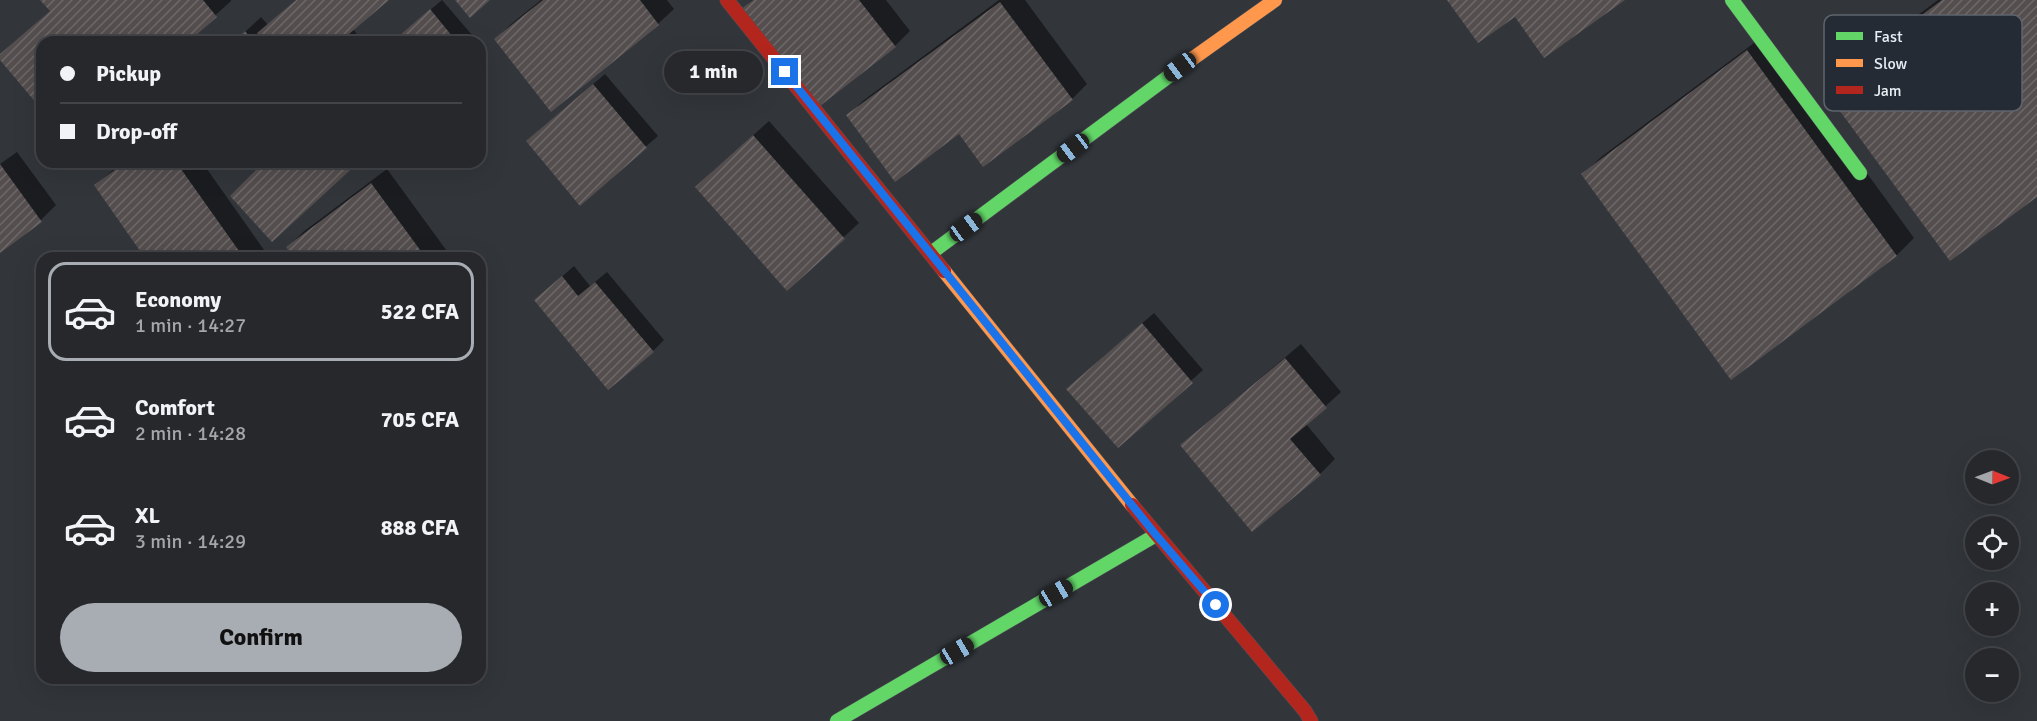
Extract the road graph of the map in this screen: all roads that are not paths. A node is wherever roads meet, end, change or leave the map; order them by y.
1 (727, 0) edge
2 (1275, 0) edge
3 (1732, 0) edge
4 (1860, 173) dead end
5 (931, 254) junction
6 (1156, 535) junction
7 (837, 721) edge
8 (1311, 721) edge

1 - 5 street
2 - 5 street
3 - 4 street
5 - 6 street
6 - 7 street
6 - 8 street

